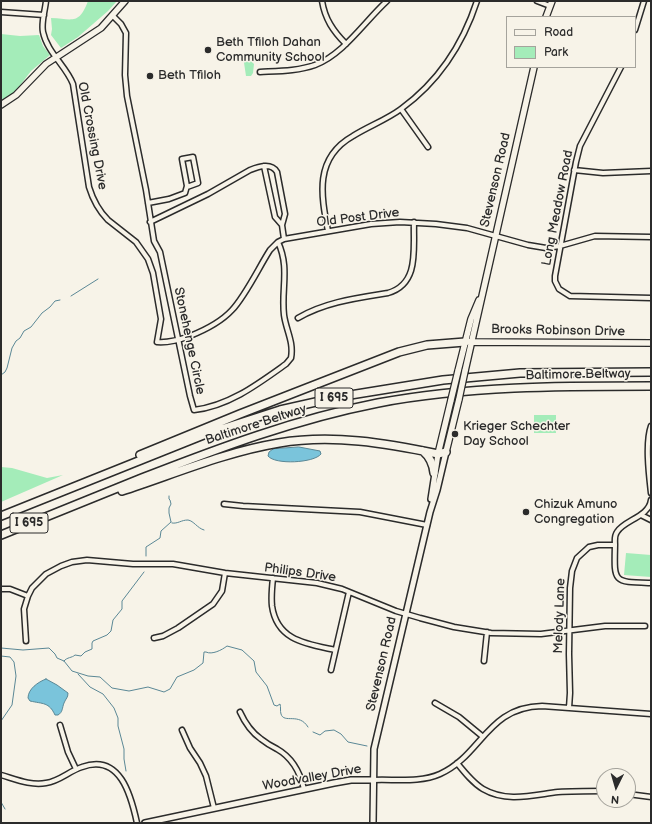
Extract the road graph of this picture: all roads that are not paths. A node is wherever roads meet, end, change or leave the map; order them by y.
1 (46, 1) edge
2 (125, 1) edge
3 (322, 1) edge
4 (387, 1) edge
5 (477, 1) edge
6 (537, 1) edge
7 (644, 1) edge
8 (551, 3) edge
9 (1, 12) edge
10 (44, 15) junction
11 (113, 16) junction
12 (546, 16) edge
13 (636, 27) edge
14 (346, 44) junction
15 (57, 57) junction
16 (534, 68) edge
17 (620, 68) edge
18 (260, 72) dead end
19 (1, 105) edge
20 (401, 108) junction
21 (428, 147) dead end
22 (264, 166) junction
23 (574, 170) junction
24 (651, 171) edge
25 (187, 187) junction
26 (148, 203) junction
27 (150, 222) junction
28 (414, 222) junction
29 (282, 225) junction
30 (328, 231) junction
31 (495, 236) junction
32 (651, 237) edge
33 (284, 239) junction
34 (278, 242) junction
35 (560, 246) junction
36 (651, 298) edge
37 (298, 318) dead end
38 (178, 340) junction
39 (157, 342) joint
40 (468, 342) junction
41 (651, 343) edge
42 (651, 372) edge
43 (651, 386) edge
44 (651, 426) edge
45 (422, 451) junction
46 (446, 452) junction
47 (438, 454) junction
48 (434, 473) junction
49 (651, 493) edge
50 (651, 500) edge
51 (33, 503) junction
52 (224, 504) dead end
53 (57, 512) junction
54 (430, 512) junction
55 (640, 515) junction
56 (1, 516) edge
57 (651, 520) edge
58 (427, 525) junction
59 (1, 535) edge
60 (615, 545) junction
61 (225, 573) junction
62 (273, 578) junction
63 (651, 583) edge
64 (1, 589) edge
65 (349, 592) junction
66 (28, 596) junction
67 (405, 614) junction
68 (645, 626) dead end
69 (487, 632) junction
70 (569, 632) junction
71 (154, 638) dead end
72 (26, 641) dead end
73 (335, 650) junction
74 (484, 662) dead end
75 (331, 670) dead end
76 (435, 703) dead end
77 (569, 708) junction
78 (240, 712) dead end
79 (651, 714) edge
80 (60, 724) dead end
81 (182, 730) dead end
82 (482, 736) junction
83 (458, 764) junction
84 (76, 769) junction
85 (1, 775) edge
86 (373, 780) junction
87 (304, 789) junction
88 (596, 791) edge
89 (636, 795) edge
90 (651, 797) edge
91 (214, 808) junction
92 (137, 823) edge
93 (145, 823) edge
94 (373, 823) edge

1 - 10 street, Old Crossing Drive
2 - 11 main road
3 - 14 street
4 - 14 street
5 - 20 street
6 - 8 street
7 - 13 street
8 - 12 main road
9 - 10 street
10 - 15 street, Old Crossing Drive
11 - 15 main road
11 - 26 street, Stonehenge Circle
14 - 18 street
15 - 19 main road
15 - 39 street, Old Crossing Drive
16 - 31 main road, Stevenson Road
17 - 23 street, Long Meadow Road
20 - 21 street
20 - 30 street
22 - 27 street
22 - 29 street
22 - 29 street
23 - 24 street
23 - 35 street, Long Meadow Road
25 - 25 street
25 - 26 street
26 - 27 street, Stonehenge Circle
27 - 38 street, Stonehenge Circle
28 - 30 street, Old Post Drive
28 - 31 street, Old Post Drive
28 - 37 street
29 - 33 street
30 - 33 street, Old Post Drive
31 - 35 street, Old Post Drive
31 - 40 main road, Stevenson Road
32 - 35 street, Old Post Drive
33 - 34 street, Old Post Drive
34 - 38 street, Old Post Drive
34 - 38 street, Stonehenge Circle
35 - 36 street, Long Meadow Road
38 - 39 street, Old Post Drive
40 - 41 main road, Brooks Robinson Drive
40 - 46 main road, Stevenson Road, bridge
40 - 47 main road, Stevenson Road, bridge
40 - 51 highway
42 - 51 highway, Baltimore Beltway / I 695
43 - 53 highway, Baltimore Beltway / I 695
44 - 49 street
45 - 47 highway
45 - 48 highway
45 - 53 highway
46 - 47 highway
46 - 54 street, Stevenson Road
47 - 48 street, Stevenson Road
48 - 54 street, Stevenson Road
50 - 55 street
51 - 56 highway, Baltimore Beltway / I 695
52 - 58 street
53 - 59 highway, Baltimore Beltway / I 695
54 - 58 street, Stevenson Road
55 - 57 street
55 - 60 street
58 - 67 street, Stevenson Road
60 - 63 street
60 - 70 street, Melody Lane
61 - 62 street, Philips Drive
61 - 66 street, Philips Drive
61 - 71 street
62 - 65 street, Philips Drive
62 - 73 street
64 - 66 street
65 - 67 street, Philips Drive
65 - 73 street
66 - 72 street, Philips Drive
67 - 69 street, Philips Drive
67 - 86 street, Stevenson Road
68 - 70 street, Philips Drive
69 - 70 street, Philips Drive
69 - 74 street
70 - 77 street, Melody Lane
73 - 75 street
76 - 82 street
77 - 79 street, Woodvalley Drive
77 - 82 street, Woodvalley Drive
78 - 87 street
80 - 84 street
81 - 91 street
82 - 83 street, Woodvalley Drive
83 - 86 street, Woodvalley Drive
83 - 88 street
84 - 85 street
84 - 92 street
86 - 87 street, Woodvalley Drive
86 - 94 street, Stevenson Road
87 - 91 street, Woodvalley Drive
89 - 90 street
91 - 93 street, Woodvalley Drive

